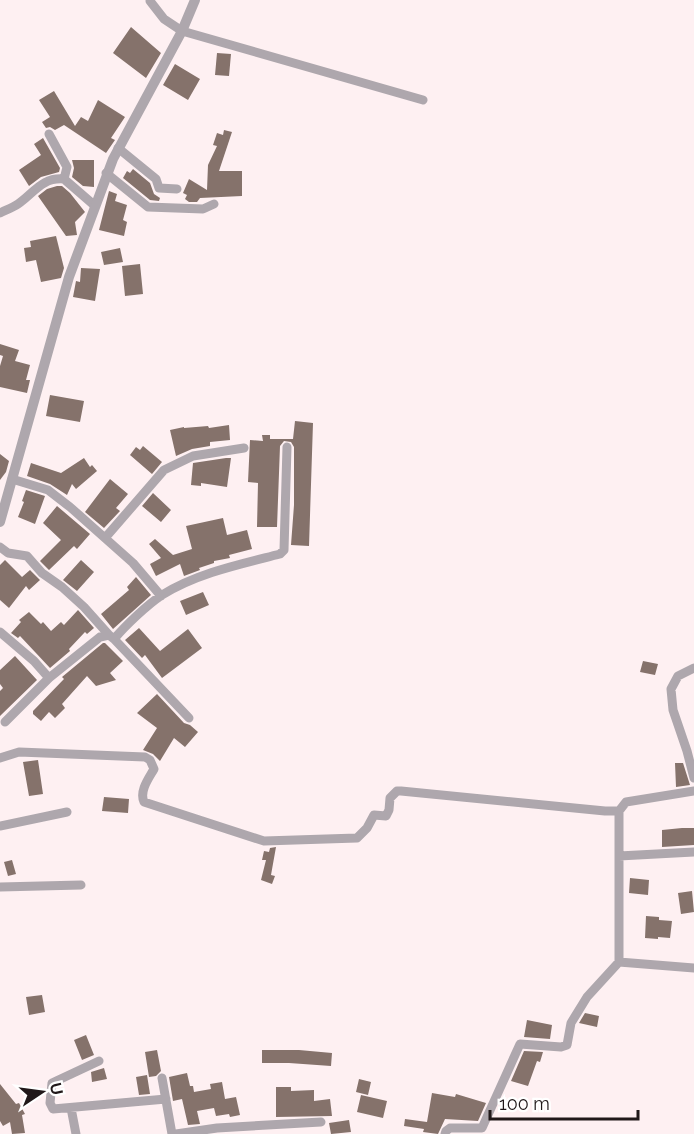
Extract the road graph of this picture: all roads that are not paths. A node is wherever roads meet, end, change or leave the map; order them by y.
1 (195, 0) edge
2 (150, 1) edge
3 (183, 31) junction
4 (423, 100) dead end
5 (49, 134) dead end
6 (118, 148) junction
7 (106, 173) junction
8 (64, 179) junction
9 (177, 189) dead end
10 (214, 204) dead end
11 (94, 205) junction
12 (0, 213) edge
13 (287, 447) dead end
14 (244, 448) dead end
15 (12, 479) junction
16 (0, 522) edge
17 (105, 538) junction
18 (0, 547) edge
19 (161, 596) junction
20 (0, 632) edge
21 (112, 637) junction
22 (694, 668) edge
23 (49, 678) junction
24 (189, 718) dead end
25 (5, 722) dead end
26 (0, 758) edge
27 (694, 778) edge
28 (694, 791) edge
29 (619, 811) junction
30 (67, 812) dead end
31 (0, 826) edge
32 (694, 852) edge
33 (619, 856) junction
34 (81, 885) dead end
35 (0, 887) edge
36 (619, 962) junction
37 (694, 968) edge
38 (99, 1061) dead end
39 (162, 1078) dead end
40 (166, 1099) junction
41 (71, 1108) junction
42 (321, 1122) dead end
43 (218, 1131) edge
44 (76, 1134) edge
45 (174, 1134) edge
46 (445, 1134) edge

1 - 3 street
2 - 3 street
3 - 4 street
3 - 6 street
5 - 8 street
6 - 7 street
6 - 9 street
7 - 10 street
7 - 11 street
8 - 11 street
8 - 12 street
11 - 15 street
13 - 19 street
14 - 17 street
15 - 16 street
15 - 17 street
17 - 19 street
18 - 21 street
19 - 21 street
20 - 23 street
21 - 23 street
21 - 24 street
22 - 27 street
23 - 25 street
26 - 29 street
28 - 29 street
29 - 33 street
30 - 31 street
32 - 33 street
33 - 36 street
34 - 35 street
36 - 37 street
36 - 46 street
38 - 41 street
39 - 40 street
40 - 41 street
40 - 45 street
41 - 44 street
42 - 43 street
43 - 45 street

